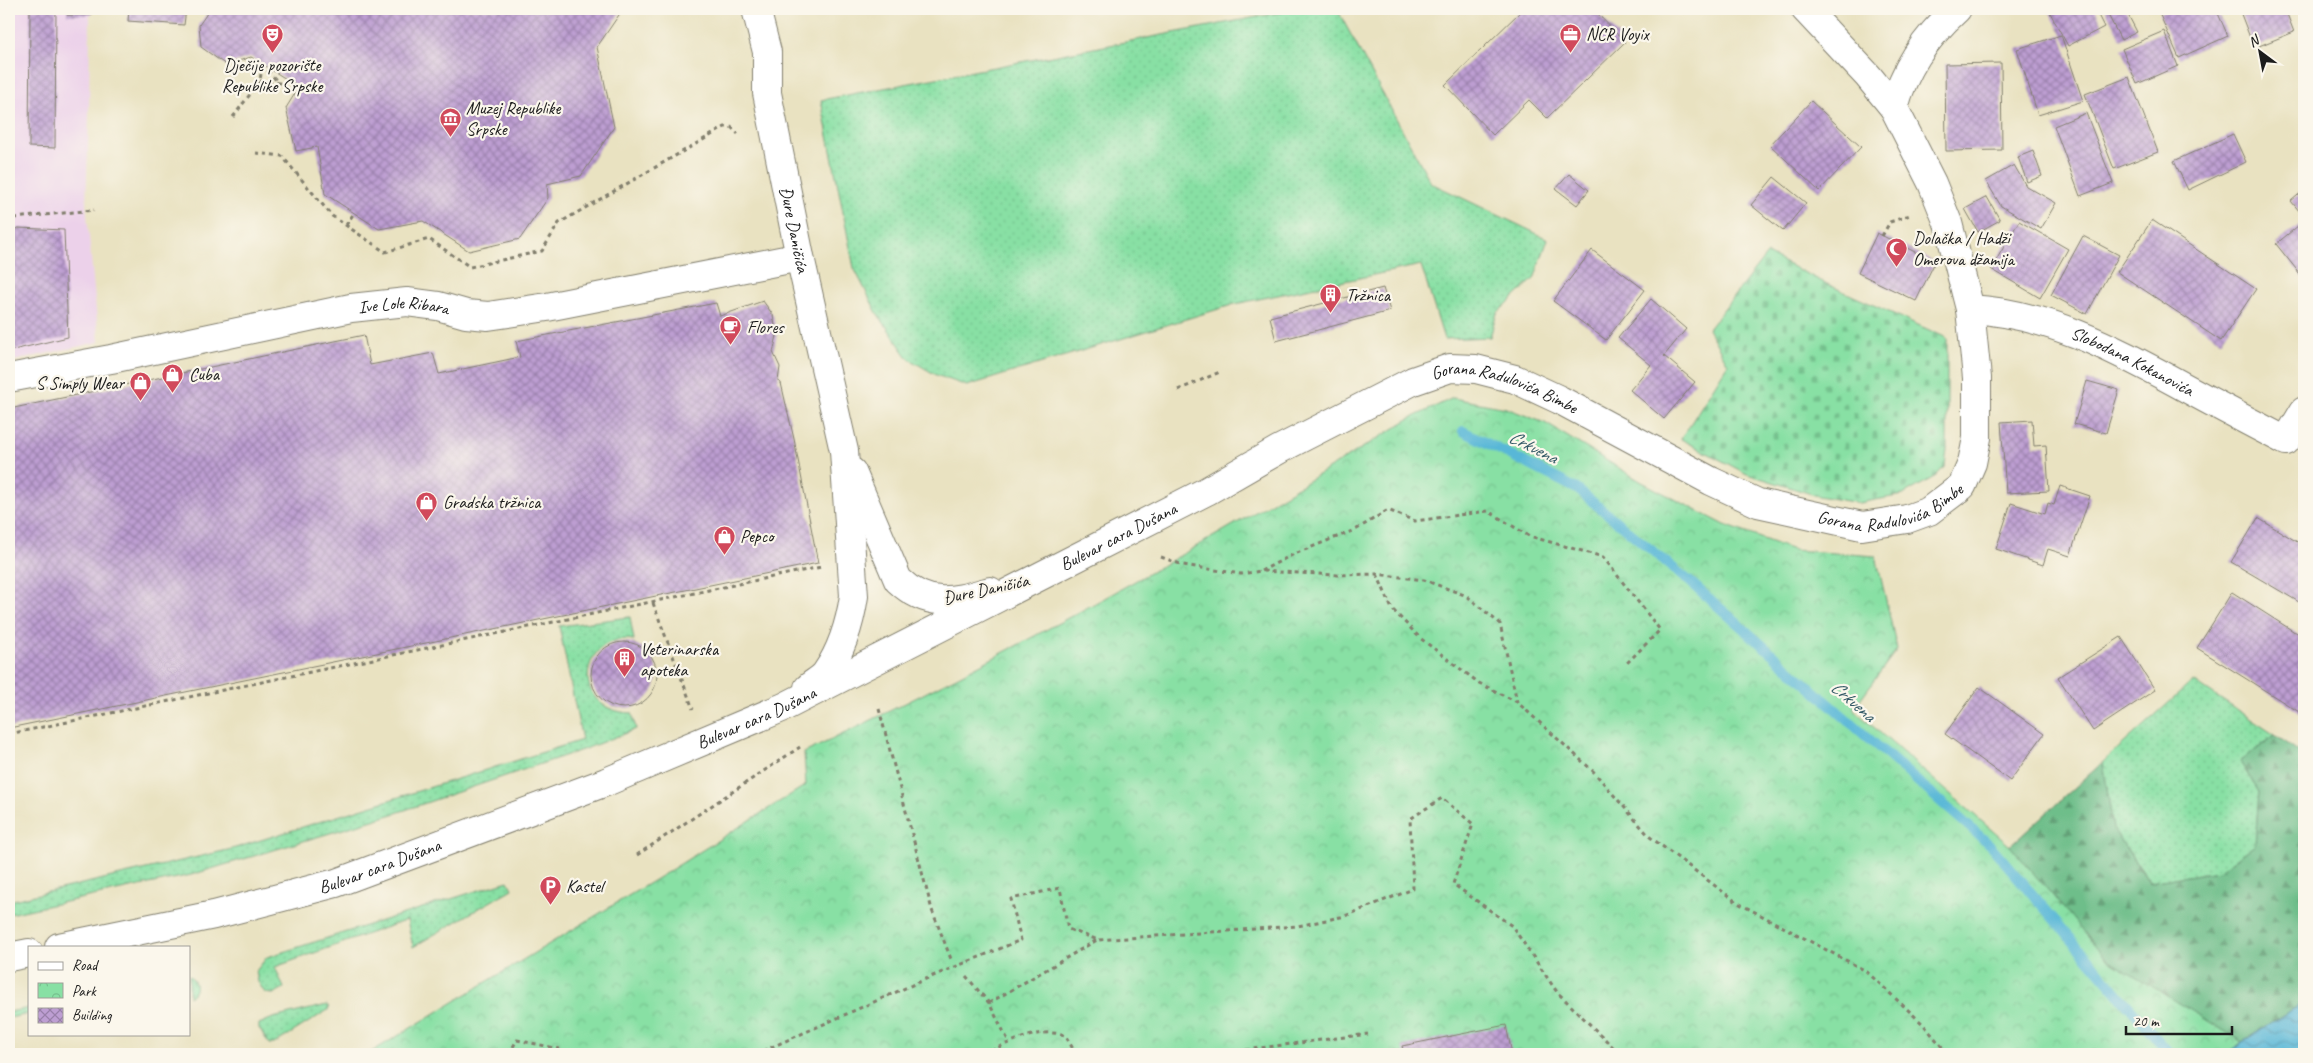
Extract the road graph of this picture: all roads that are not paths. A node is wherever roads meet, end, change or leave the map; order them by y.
1 (756, 9) edge
2 (1805, 9) edge
3 (1957, 9) edge
4 (1894, 108) junction
5 (800, 257) junction
6 (1970, 309) junction
7 (9, 378) edge
8 (1413, 382) joint
9 (2304, 412) edge
10 (844, 451) junction
11 (1040, 577) junction
12 (784, 707) junction
13 (63, 946) edge
14 (28, 953) edge
15 (9, 957) edge

1 - 5 street, Đure Daničića
2 - 4 street, Gorana Radulovića Bimbe
3 - 4 street
4 - 6 street, Gorana Radulovića Bimbe
5 - 7 street, Ive Lole Ribara
5 - 10 street, Đure Daničića
6 - 8 street, Gorana Radulovića Bimbe
6 - 9 street, Slobodana Kokanovića
8 - 11 street, Bulevar cara Dušana
10 - 11 street, Đure Daničića
10 - 12 street, Đure Daničića
11 - 12 street, Bulevar cara Dušana
12 - 13 street, Bulevar cara Dušana
14 - 15 street

